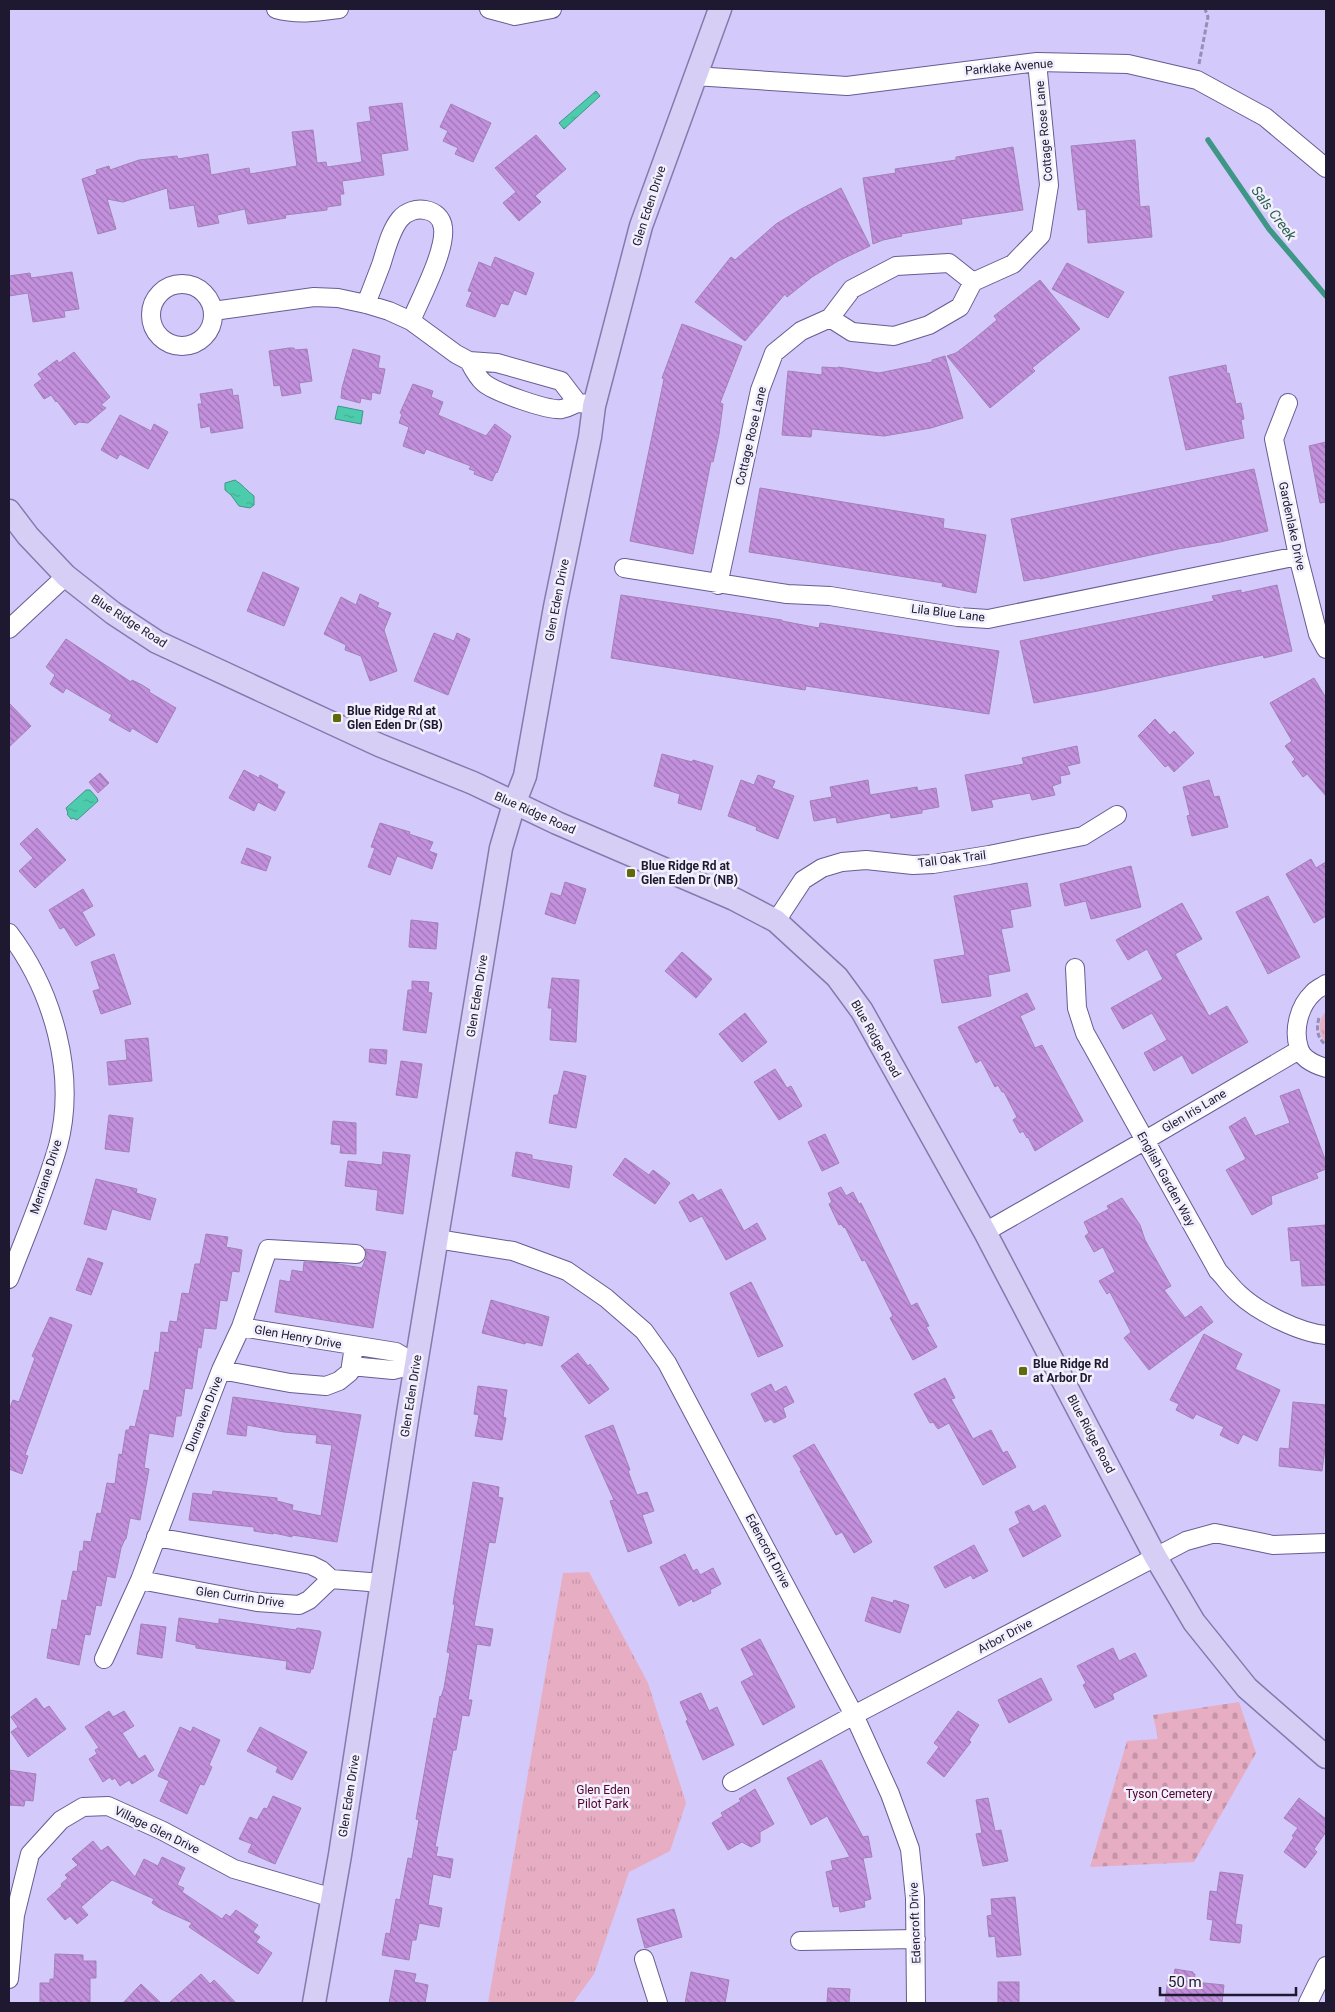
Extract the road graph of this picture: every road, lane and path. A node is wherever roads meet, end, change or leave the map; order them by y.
1 (276, 9) edge
2 (339, 9) edge
3 (489, 9) edge
4 (552, 9) edge
5 (720, 9) edge
6 (1205, 9) edge
7 (1037, 62) junction
8 (694, 76) junction
9 (1197, 80) junction
10 (1326, 168) edge
11 (973, 282) junction
12 (366, 304) junction
13 (213, 311) dead end
14 (830, 318) junction
15 (410, 321) junction
16 (469, 361) junction
17 (1288, 403) dead end
18 (586, 404) junction
19 (9, 511) edge
20 (1298, 556) junction
21 (624, 568) dead end
22 (66, 576) junction
23 (718, 585) junction
24 (9, 629) edge
25 (1326, 649) edge
26 (514, 804) junction
27 (1117, 815) dead end
28 (776, 921) junction
29 (9, 933) edge
30 (1075, 968) dead end
31 (1326, 984) edge
32 (1322, 1011) dead end
33 (1326, 1045) edge
34 (1299, 1050) junction
35 (1326, 1068) edge
36 (1144, 1141) junction
37 (985, 1232) junction
38 (437, 1239) junction
39 (356, 1254) dead end
40 (9, 1278) edge
41 (241, 1327) junction
42 (1326, 1335) edge
43 (354, 1346) junction
44 (416, 1364) junction
45 (351, 1366) junction
46 (221, 1370) junction
47 (156, 1537) junction
48 (1326, 1542) edge
49 (1155, 1556) junction
50 (331, 1579) junction
51 (140, 1580) junction
52 (382, 1583) junction
53 (104, 1659) dead end
54 (854, 1715) junction
55 (1326, 1757) edge
56 (732, 1782) dead end
57 (332, 1898) junction
58 (916, 1938) junction
59 (800, 1941) dead end
60 (644, 1959) dead end
61 (1326, 1966) edge
62 (9, 1979) edge
63 (314, 2003) edge
64 (658, 2003) edge
65 (916, 2003) edge
66 (1308, 2003) edge

1 - 2 street
3 - 4 street
5 - 8 main road, Glen Eden Drive
6 - 9 path
7 - 8 street, Parklake Avenue
7 - 9 street, Parklake Avenue
7 - 11 street, Cottage Rose Lane
8 - 18 main road, Glen Eden Drive
9 - 10 street, Parklake Avenue
11 - 14 street
11 - 14 street, Cottage Rose Lane
12 - 13 street
12 - 15 street
12 - 15 street
14 - 23 street, Cottage Rose Lane
15 - 16 street
16 - 18 street
16 - 18 street
17 - 20 street, Gardenlake Drive
18 - 26 main road, Glen Eden Drive
19 - 22 main road, Blue Ridge Road
20 - 23 street, Lila Blue Lane
20 - 25 street, Gardenlake Drive
21 - 23 street, Lila Blue Lane
22 - 24 street
22 - 26 main road, Blue Ridge Road
26 - 28 main road, Blue Ridge Road
26 - 38 main road, Glen Eden Drive
27 - 28 street, Tall Oak Trail
28 - 37 main road, Blue Ridge Road
29 - 40 street, Merriane Drive
30 - 36 street, English Garden Way
31 - 34 street
32 - 33 path
34 - 35 street
34 - 36 street, Glen Iris Lane
36 - 37 street, Glen Iris Lane
36 - 42 street, English Garden Way
37 - 49 main road, Blue Ridge Road
38 - 44 main road, Glen Eden Drive
38 - 54 street, Edencroft Drive
39 - 41 street, Dunraven Drive
41 - 43 street, Glen Henry Drive
41 - 46 street, Dunraven Drive
43 - 44 street, Glen Henry Drive
43 - 45 street, Glen Henry Drive
44 - 45 street, Glen Henry Drive
44 - 52 main road, Glen Eden Drive
45 - 46 street, Glen Henry Drive
46 - 47 street, Dunraven Drive
47 - 50 street
47 - 51 street, Dunraven Drive
48 - 49 street, Arbor Drive
49 - 54 street, Arbor Drive
49 - 55 main road, Blue Ridge Road
50 - 51 street, Glen Currin Drive
50 - 52 street
51 - 53 street, Dunraven Drive
52 - 57 main road, Glen Eden Drive
54 - 56 street, Arbor Drive
54 - 58 street, Edencroft Drive
57 - 62 street, Village Glen Drive
57 - 63 main road, Glen Eden Drive
58 - 59 street
58 - 65 street, Edencroft Drive
60 - 64 street
61 - 66 street

